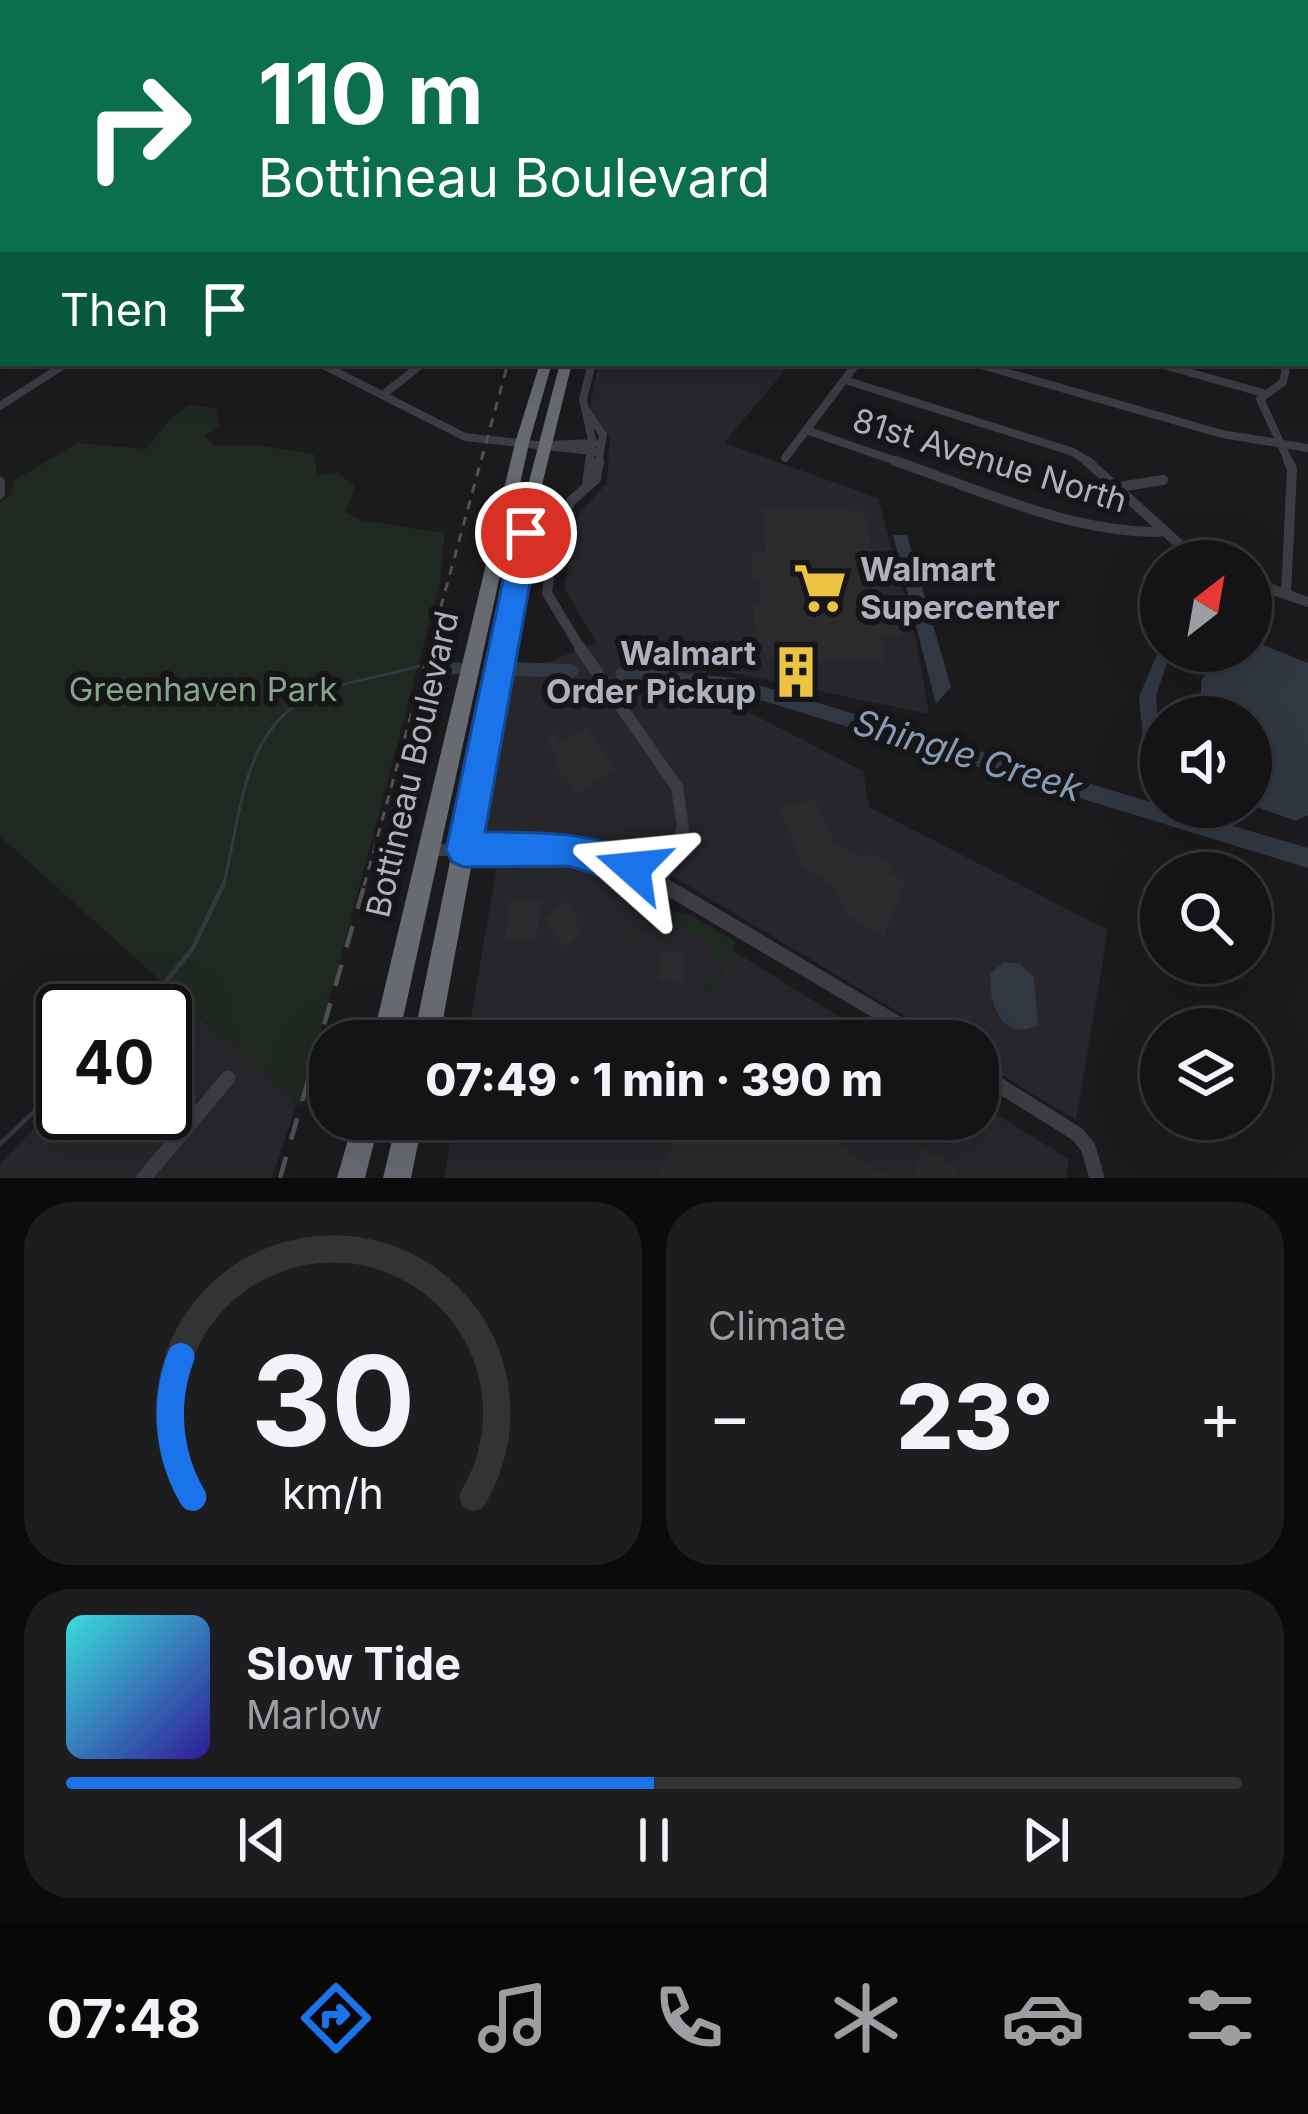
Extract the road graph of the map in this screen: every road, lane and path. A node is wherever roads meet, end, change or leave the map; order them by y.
1 (62, 366) edge
2 (325, 366) edge
3 (419, 366) edge
4 (546, 366) edge
5 (565, 366) edge
6 (592, 366) edge
7 (855, 366) edge
8 (984, 366) edge
9 (1167, 366) edge
10 (1287, 366) edge
11 (844, 380) junction
12 (1263, 393) junction
13 (384, 394) junction
14 (0, 406) edge
15 (806, 430) junction
16 (533, 444) junction
17 (1282, 446) junction
18 (596, 448) junction
19 (1308, 448) edge
20 (785, 458) dead end
21 (1163, 480) dead end
22 (0, 482) edge
23 (1119, 488) junction
24 (0, 494) edge
25 (1159, 532) junction
26 (1170, 540) edge
27 (1272, 589) edge
28 (1286, 594) junction
29 (1308, 602) edge
30 (431, 850) junction
31 (464, 850) junction
32 (660, 884) junction
33 (390, 1020) edge
34 (430, 1020) edge
35 (891, 1020) edge
36 (227, 1078) dead end
37 (999, 1085) edge
38 (361, 1140) edge
39 (405, 1140) edge
40 (144, 1178) edge
41 (351, 1178) edge
42 (397, 1178) edge
43 (1097, 1178) edge

1 - 14 street
2 - 13 street
3 - 13 street
4 - 16 highway, Bottineau Boulevard
5 - 16 highway, Bottineau Boulevard
6 - 18 street
7 - 11 street
8 - 17 street
9 - 12 street
10 - 12 street
11 - 15 street
11 - 23 street
12 - 17 street
13 - 16 street
15 - 20 street
15 - 25 street, 81st Avenue North
16 - 18 street
16 - 30 highway, Bottineau Boulevard
16 - 31 highway, Bottineau Boulevard
17 - 19 street
17 - 28 street
18 - 32 street
21 - 23 street
22 - 24 street
23 - 25 street
25 - 26 street
27 - 28 street
28 - 29 street
30 - 31 street
30 - 33 highway, Bottineau Boulevard
31 - 32 street
31 - 34 highway, Bottineau Boulevard
32 - 35 street
36 - 40 street
37 - 43 street
38 - 41 highway
39 - 42 highway

